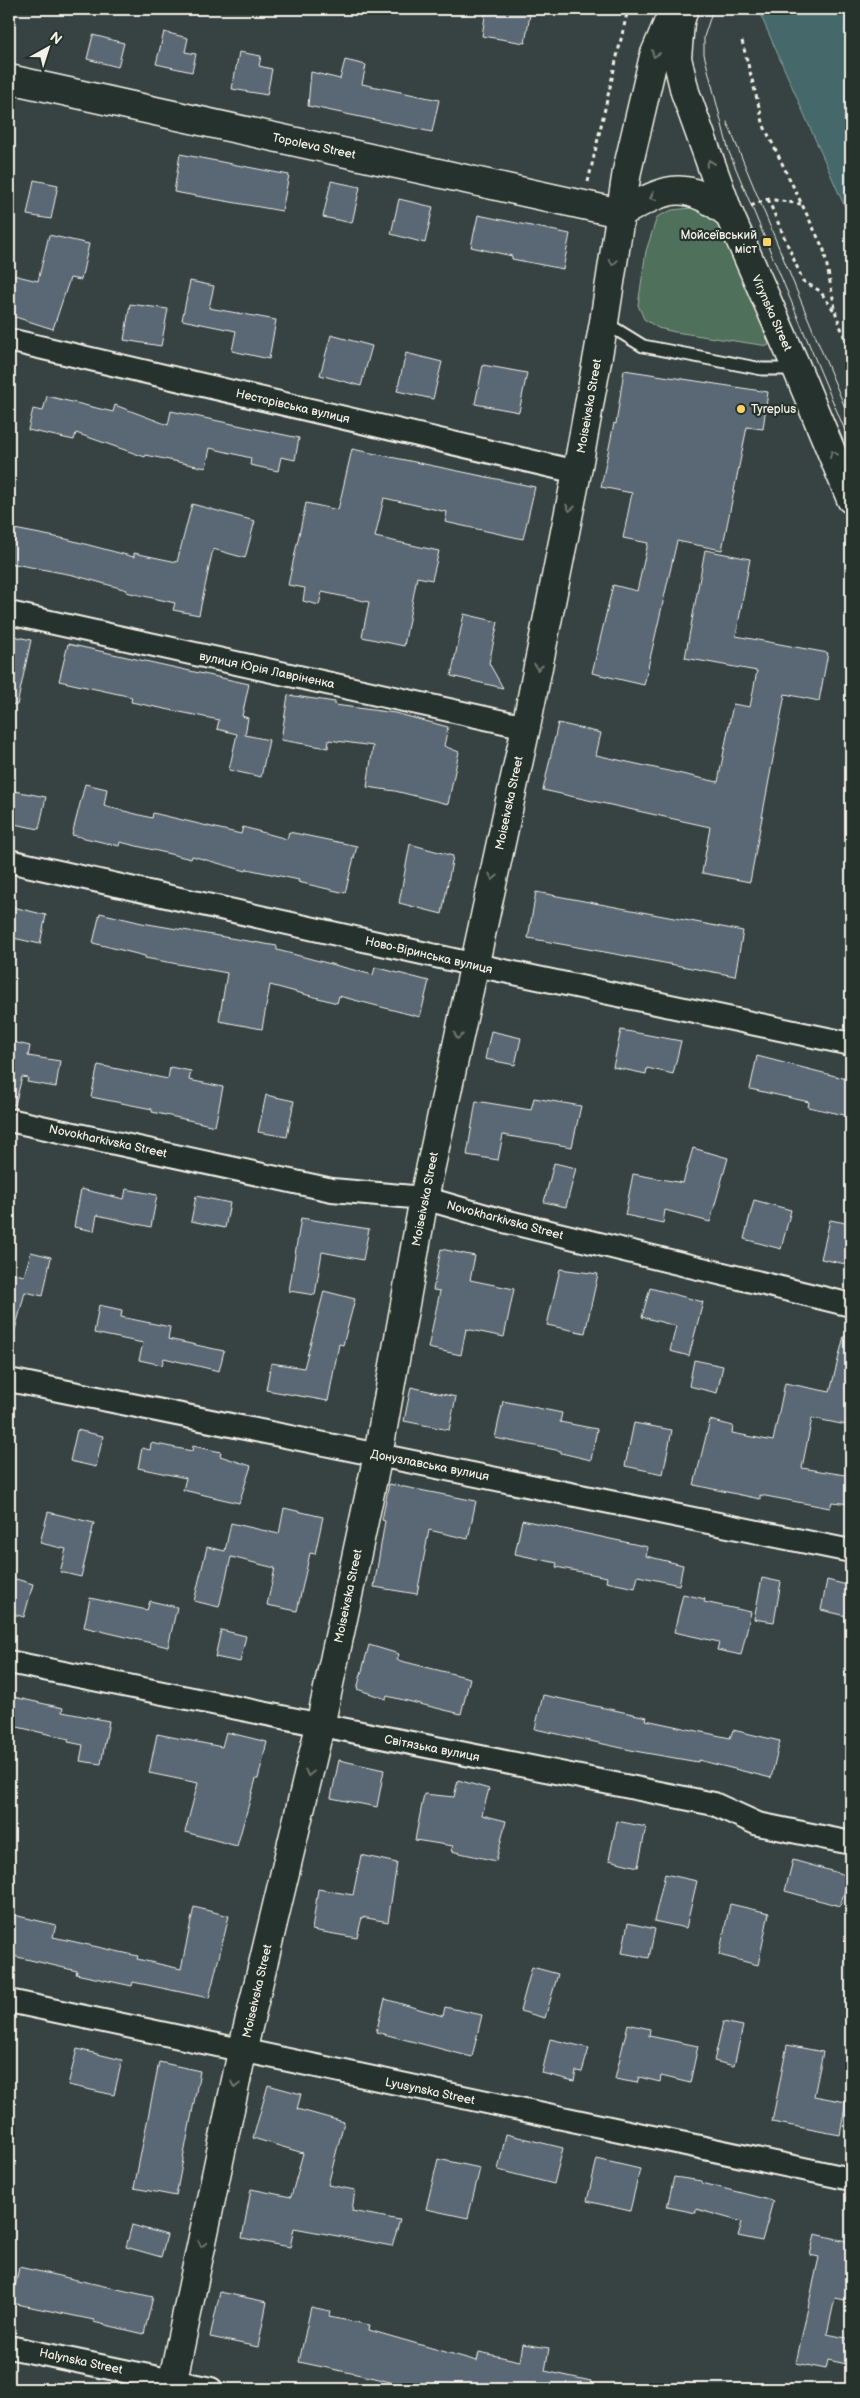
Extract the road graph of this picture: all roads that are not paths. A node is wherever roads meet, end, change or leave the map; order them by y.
1 (674, 9) edge
2 (684, 9) edge
3 (9, 80) edge
4 (740, 210) junction
5 (620, 213) junction
6 (604, 322) junction
7 (9, 340) edge
8 (797, 369) junction
9 (577, 472) junction
10 (851, 499) edge
11 (9, 613) edge
12 (526, 727) junction
13 (9, 860) edge
14 (474, 964) junction
15 (851, 1044) edge
16 (9, 1120) edge
17 (424, 1198) junction
18 (851, 1305) edge
19 (9, 1380) edge
20 (378, 1455) junction
21 (851, 1551) edge
22 (9, 1662) edge
23 (320, 1726) junction
24 (851, 1842) edge
25 (9, 2002) edge
26 (242, 2052) junction
27 (851, 2179) edge
28 (9, 2347) edge
29 (172, 2385) edge
30 (211, 2389) edge

1 -> 5 main road, Moiseivska Street
4 -> 2 main road, Virynska Street
3 - 5 main road, Topoleva Street
4 -> 5 main road
4 - 8 main road, Virynska Street
5 -> 6 main road, Moiseivska Street
6 - 8 lane
6 - 9 main road, Moiseivska Street
7 - 9 street, Несторівська вулиця
10 -> 8 main road, Virynska Street
9 -> 12 main road, Moiseivska Street
11 - 12 street, вулиця Юрія Лавріненка
12 -> 14 main road, Moiseivska Street
13 - 14 street, Ново-Віринська вулиця
14 - 15 street, Ново-Віринська вулиця
14 -> 17 main road, Moiseivska Street
16 - 17 street, Novokharkivska Street
17 - 18 street, Novokharkivska Street
17 - 20 main road, Moiseivska Street
19 - 20 street, Донузлавська вулиця
20 - 21 street, Донузлавська вулиця
20 - 23 main road, Moiseivska Street
22 - 23 street, Світязька вулиця
23 - 24 street, Світязька вулиця
23 -> 26 main road, Moiseivska Street
25 - 26 street, Lyusynska Street
26 - 27 street, Lyusynska Street
26 -> 29 main road, Moiseivska Street
28 - 29 street, Halynska Street
29 - 30 street, Halynska Street

